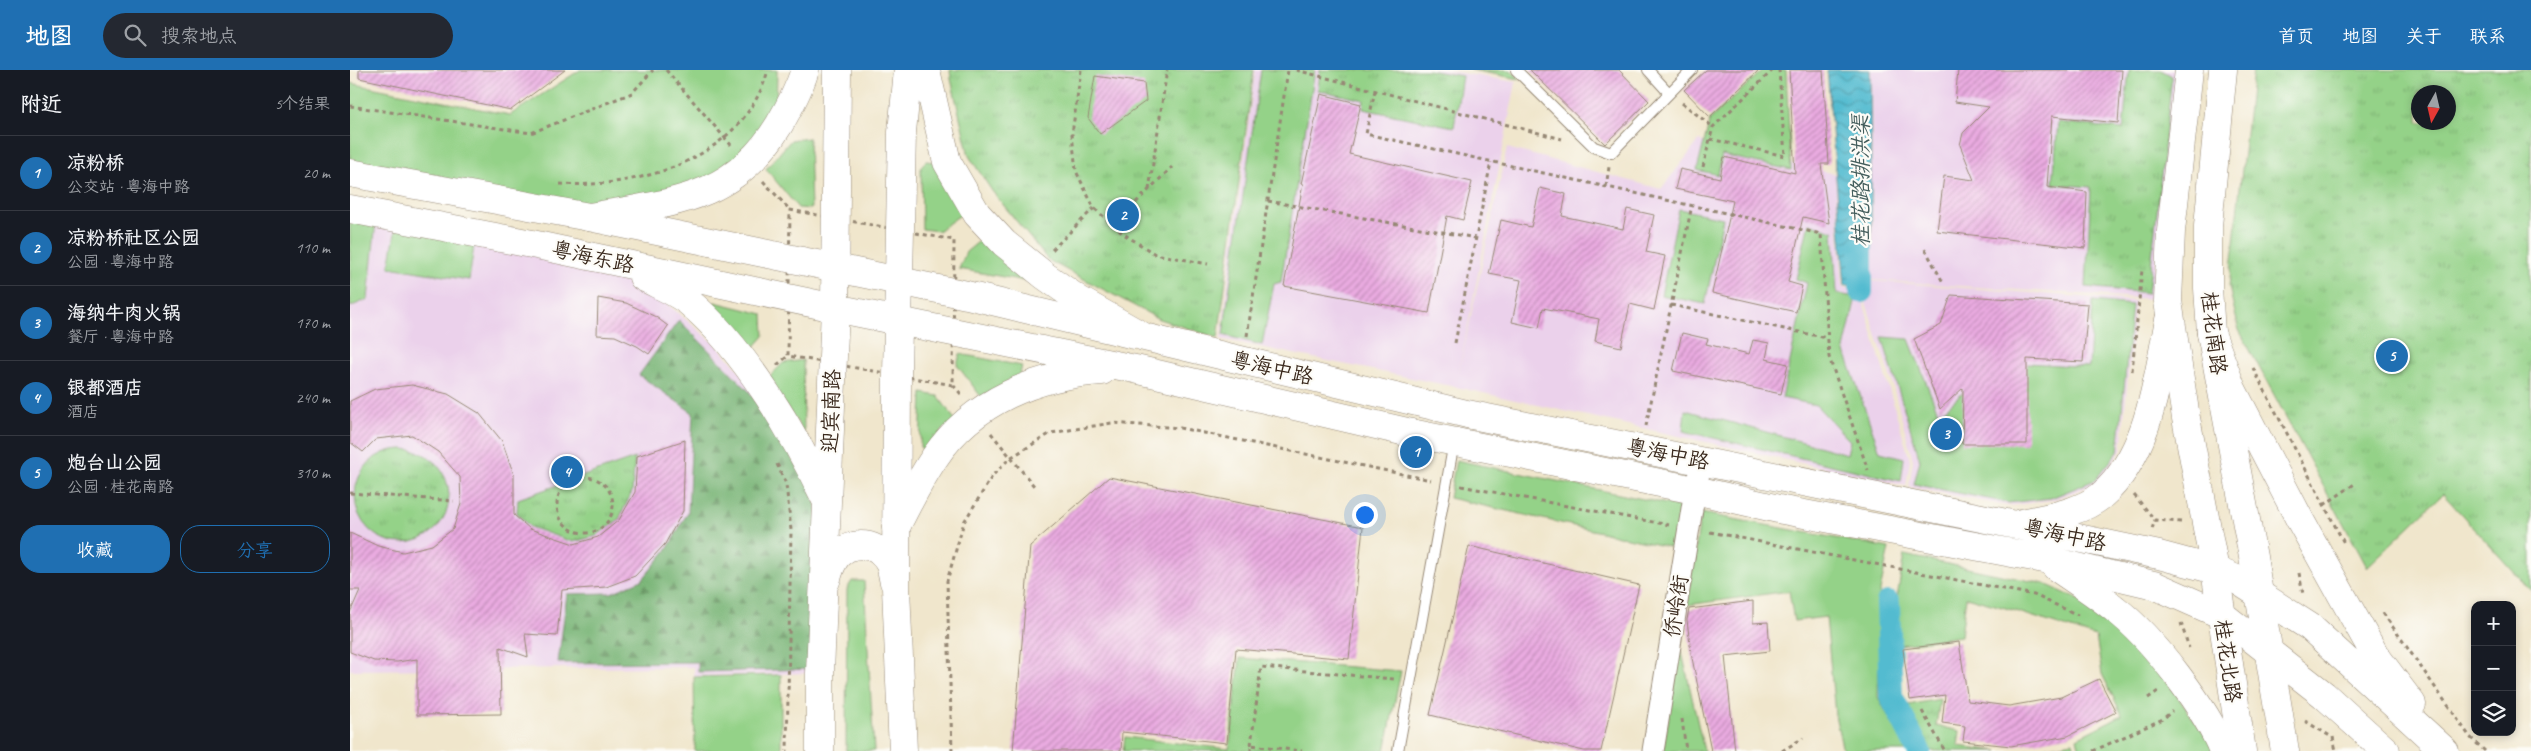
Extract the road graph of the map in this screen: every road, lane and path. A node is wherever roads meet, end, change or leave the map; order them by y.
1 (653, 70) edge
2 (666, 70) edge
3 (768, 70) edge
4 (805, 70) edge
5 (837, 70) edge
6 (908, 70) edge
7 (926, 70) edge
8 (1081, 70) edge
9 (1167, 70) edge
10 (1288, 70) edge
11 (1296, 70) edge
12 (1516, 70) edge
13 (1648, 70) edge
14 (1692, 70) edge
15 (1773, 70) edge
16 (1779, 70) edge
17 (2189, 70) edge
18 (2223, 70) edge
19 (1375, 90) junction
20 (1669, 93) junction
21 (350, 106) edge
22 (1713, 127) junction
23 (725, 138) junction
24 (1710, 139) junction
25 (1594, 147) junction
26 (1491, 162) junction
27 (748, 166) junction
28 (1172, 167) dead end
29 (1704, 167) dead end
30 (350, 173) edge
31 (580, 190) dead end
32 (1148, 190) junction
33 (1268, 201) junction
34 (1692, 206) junction
35 (1094, 208) junction
36 (350, 209) edge
37 (790, 210) dead end
38 (588, 217) junction
39 (1113, 225) junction
40 (1476, 238) junction
41 (1925, 249) dead end
42 (1049, 252) dead end
43 (618, 263) junction
44 (1208, 264) dead end
45 (835, 268) junction
46 (2142, 269) dead end
47 (898, 281) junction
48 (1944, 284) dead end
49 (1671, 305) junction
50 (835, 308) junction
51 (2169, 320) junction
52 (898, 321) junction
53 (2211, 333) junction
54 (1246, 337) dead end
55 (1144, 338) junction
56 (1828, 338) junction
57 (1455, 343) dead end
58 (2248, 359) dead end
59 (1135, 369) junction
60 (2131, 376) dead end
61 (1644, 431) dead end
62 (1454, 441) junction
63 (774, 457) dead end
64 (1702, 461) junction
65 (1868, 471) dead end
66 (1445, 483) junction
67 (2356, 483) dead end
68 (562, 489) joint
69 (1695, 490) junction
70 (350, 493) edge
71 (454, 501) dead end
72 (828, 503) junction
73 (2324, 504) junction
74 (2300, 520) junction
75 (2016, 525) junction
76 (896, 527) junction
77 (1689, 529) junction
78 (2346, 546) dead end
79 (2044, 559) junction
80 (2215, 570) junction
81 (824, 585) junction
82 (896, 588) junction
83 (2259, 592) junction
84 (2382, 612) dead end
85 (2079, 615) dead end
86 (2222, 615) junction
87 (2270, 654) junction
88 (1410, 680) junction
89 (2178, 706) dead end
90 (1922, 711) dead end
91 (1803, 738) dead end
92 (2333, 738) dead end
93 (1251, 745) junction
94 (788, 751) edge
95 (820, 751) edge
96 (903, 751) edge
97 (952, 751) edge
98 (1251, 751) edge
99 (1302, 751) edge
100 (1398, 751) edge
101 (1653, 751) edge
102 (1782, 751) edge
103 (1945, 751) edge
104 (2093, 751) edge
105 (2223, 751) edge
106 (2242, 751) edge
107 (2285, 751) edge
108 (2336, 751) edge
109 (2386, 751) edge
110 (2446, 751) edge
111 (2485, 751) edge

1 - 21 path
2 - 23 path
3 - 23 path
4 - 27 main road
5 - 45 main road, 迎宾南路
6 - 47 main road
7 - 55 main road
8 - 35 path
9 - 32 path
10 - 33 path
11 - 19 path
12 - 25 lane
13 - 20 lane
14 - 20 lane
15 - 22 path
16 - 24 path
17 - 51 main road, 桂花南路
18 - 53 main road, 桂花南路
19 - 25 path
19 - 26 path
20 - 22 path
20 - 25 lane
22 - 24 path
23 - 27 path
23 - 31 path
24 - 29 path
26 - 34 path
26 - 40 path
27 - 37 path
27 - 38 main road
28 - 32 path
30 - 38 main road, 粤海东路
32 - 39 path
33 - 40 path
33 - 54 path
34 - 49 path
34 - 56 path
35 - 39 path
35 - 42 path
36 - 43 main road, 粤海东路
38 - 45 main road, 粤海东路
39 - 44 path
40 - 57 path
41 - 48 path
43 - 50 main road, 粤海东路
43 - 72 main road
45 - 47 main road, 粤海中路
45 - 50 main road, 迎宾南路
46 - 60 path
47 - 52 main road
47 - 55 main road, 粤海中路
49 - 56 path
49 - 61 path
50 - 52 main road, 粤海中路
50 - 72 main road, 迎宾南路
51 - 75 main road
51 - 80 main road, 桂花南路
52 - 59 main road, 粤海中路
52 - 76 main road
53 - 74 main road
53 - 83 main road, 桂花南路
55 - 64 main road, 粤海中路
56 - 65 path
58 - 73 path
59 - 62 main road, 粤海中路
59 - 76 main road
62 - 66 lane
62 - 69 main road, 粤海中路
63 - 94 path
64 - 69 street, 侨岭街
64 - 75 main road, 粤海中路
66 - 77 path
66 - 88 lane
66 - 97 path
67 - 73 path
68 - 68 path
69 - 77 street, 侨岭街
69 - 79 main road, 粤海中路
70 - 71 path
72 - 81 main road, 迎宾南路
73 - 74 path
73 - 78 path
74 - 110 main road
75 - 80 main road, 粤海中路
76 - 82 main road
77 - 85 path
77 - 101 street, 侨岭街
79 - 86 main road, 粤海中路
79 - 105 main road
80 - 83 main road, 粤海中路
80 - 86 main road, 桂花北路
81 - 82 main road
81 - 95 main road, 迎宾南路
82 - 96 main road
83 - 87 main road, 桂花北路
83 - 110 main road, 粤海中路
84 - 111 path
86 - 87 main road, 粤海中路
86 - 106 main road, 桂花北路
87 - 107 main road, 桂花北路
87 - 109 main road, 粤海中路
88 - 93 path
88 - 100 lane
89 - 104 path
90 - 103 path
91 - 102 path
92 - 108 path
93 - 98 path
93 - 99 path

